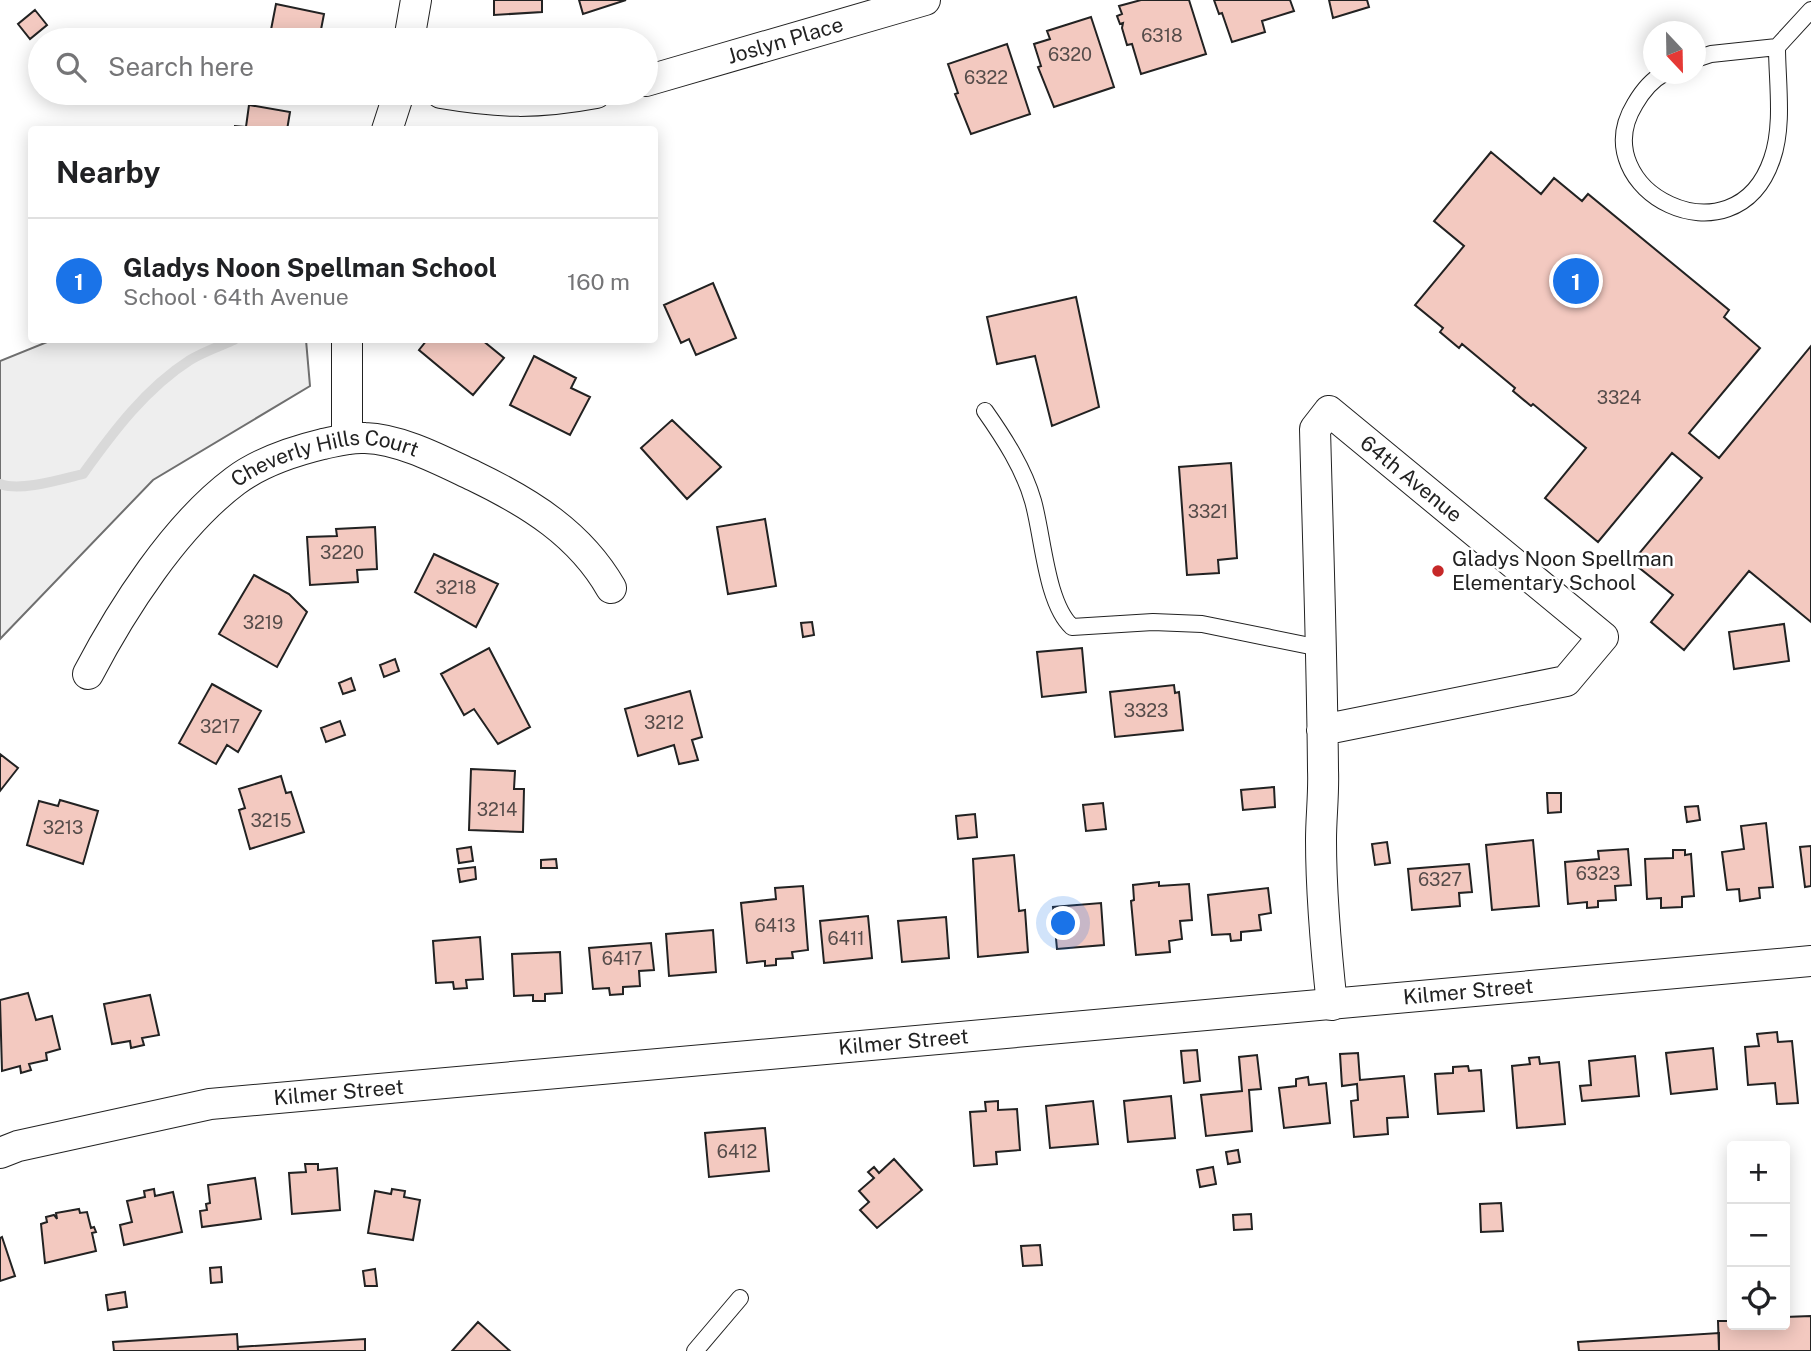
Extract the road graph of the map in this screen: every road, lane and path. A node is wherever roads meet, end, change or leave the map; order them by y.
1 (416, 0) edge
2 (925, 0) edge
3 (1811, 10) edge
4 (411, 28) edge
5 (1777, 47) junction
6 (1706, 56) edge
7 (658, 77) edge
8 (1650, 84) edge
9 (395, 105) edge
10 (388, 126) edge
11 (347, 343) edge
12 (985, 411) dead end
13 (347, 439) junction
14 (611, 589) dead end
15 (1320, 648) junction
16 (88, 674) dead end
17 (1322, 730) junction
18 (1811, 961) edge
19 (1332, 1005) junction
20 (0, 1153) edge
21 (740, 1298) dead end
22 (695, 1351) edge

1 - 4 street
2 - 7 street, Joslyn Place
3 - 5 lane
5 - 6 lane
5 - 8 lane
9 - 10 street
11 - 13 street
12 - 15 lane
13 - 14 street, Cheverly Hills Court
13 - 16 street, Cheverly Hills Court
15 - 17 street, 64th Avenue
15 - 17 street, 64th Avenue
17 - 19 street, 64th Avenue
18 - 19 street, Kilmer Street
19 - 20 street, Kilmer Street
21 - 22 lane

